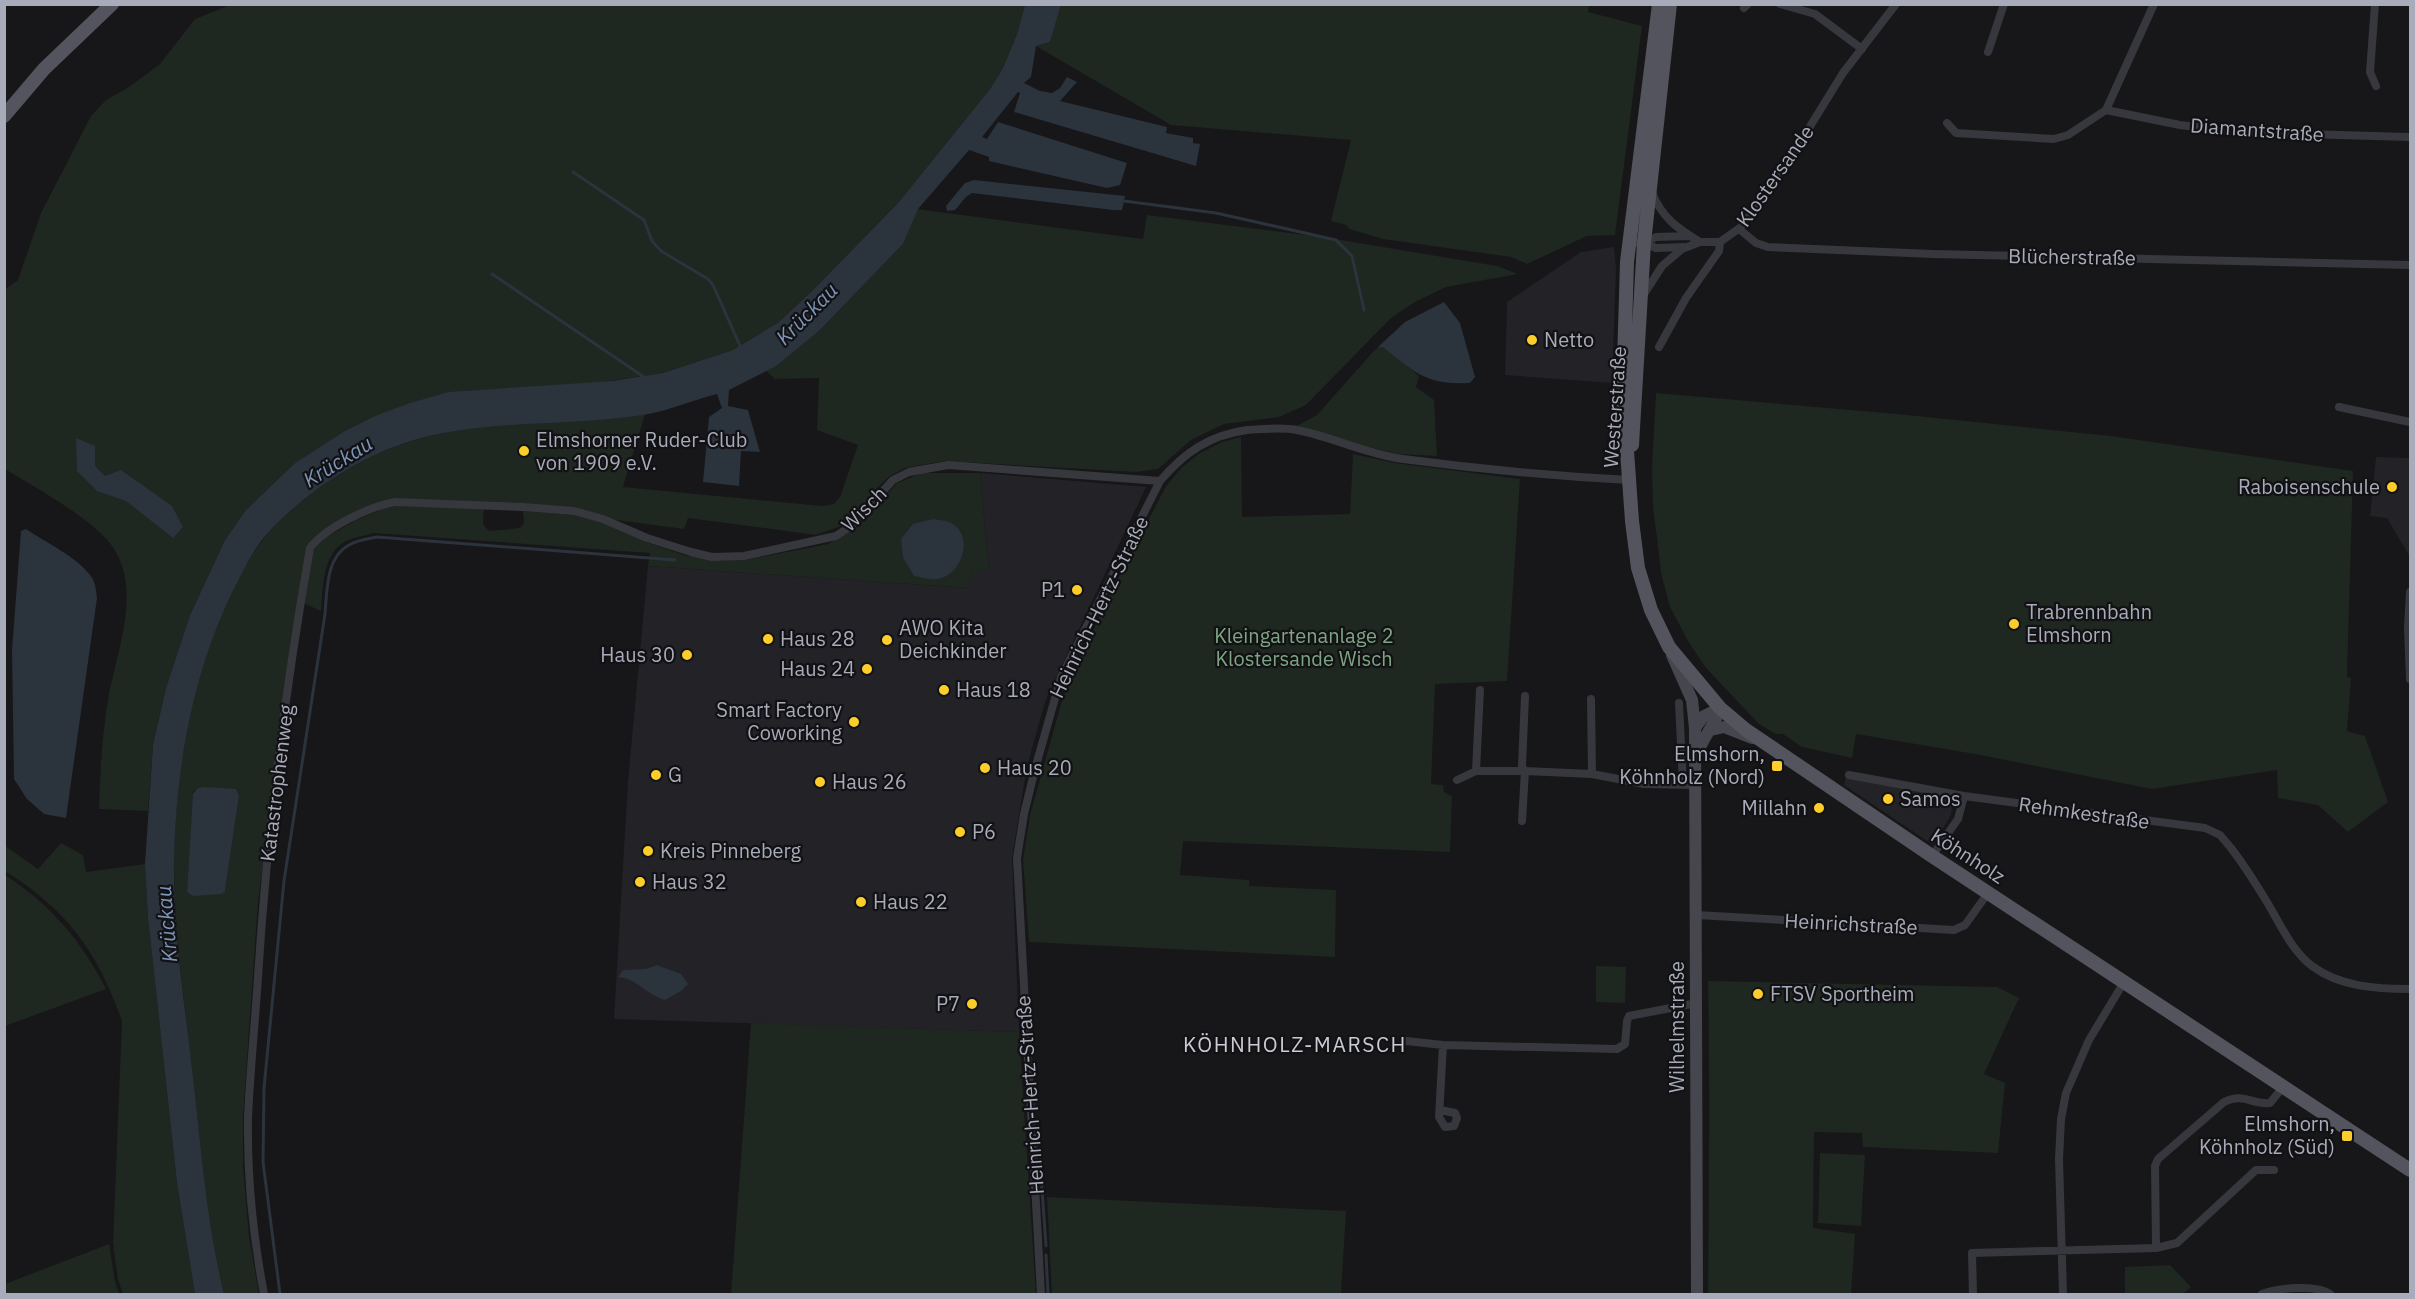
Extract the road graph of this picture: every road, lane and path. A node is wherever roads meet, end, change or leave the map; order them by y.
1 (112, 4) edge
2 (1659, 4) edge
3 (1670, 4) edge
4 (1780, 4) edge
5 (1896, 4) edge
6 (2004, 4) edge
7 (2154, 4) edge
8 (2375, 4) edge
9 (1862, 49) junction
10 (1988, 52) dead end
11 (2376, 86) dead end
12 (2106, 110) junction
13 (4, 116) edge
14 (1947, 123) dead end
15 (2410, 137) edge
16 (1650, 185) junction
17 (1739, 229) junction
18 (1690, 236) junction
19 (1629, 242) junction
20 (1700, 242) junction
21 (1720, 242) junction
22 (1644, 243) junction
23 (1687, 247) junction
24 (2410, 265) edge
25 (1641, 300) junction
26 (1659, 347) dead end
27 (2339, 407) dead end
28 (2410, 422) edge
29 (1629, 480) junction
30 (1160, 481) junction
31 (574, 511) joint
32 (2410, 592) edge
33 (1669, 647) junction
34 (2410, 680) edge
35 (1480, 690) dead end
36 (1526, 696) dead end
37 (1590, 699) dead end
38 (1679, 703) dead end
39 (1720, 708) junction
40 (1695, 728) junction
41 (1711, 730) junction
42 (1768, 746) junction
43 (1695, 758) junction
44 (1476, 771) junction
45 (1525, 771) junction
46 (1592, 774) junction
47 (1849, 775) dead end
48 (1457, 780) dead end
49 (1689, 784) junction
50 (1964, 796) junction
51 (1522, 821) dead end
52 (1932, 856) junction
53 (1988, 893) junction
54 (1697, 915) junction
55 (2124, 982) junction
56 (2410, 989) edge
57 (1696, 1004) junction
58 (1406, 1041) dead end
59 (1443, 1044) junction
60 (2283, 1087) junction
61 (1440, 1110) dead end
62 (2274, 1170) dead end
63 (2410, 1170) edge
64 (2156, 1248) junction
65 (2062, 1251) junction
66 (264, 1294) edge
67 (1041, 1294) edge
68 (1697, 1294) edge
69 (1973, 1294) edge
70 (2063, 1294) edge
71 (2262, 1294) edge
72 (2330, 1294) edge

1 - 13 main road
2 - 19 main road, Westerstraße
3 - 16 main road, Westerstraße
4 - 9 street
5 - 9 street, Klostersande
6 - 10 street
7 - 12 street
8 - 11 street
9 - 17 street, Klostersande
12 - 14 street
12 - 15 street, Diamantstraße
16 - 18 street
16 - 22 main road, Westerstraße
17 - 21 street, Klostersande
17 - 24 street, Blücherstraße
18 - 20 street
18 - 22 street
19 - 22 street
19 - 29 main road, Westerstraße
20 - 21 street
20 - 23 street
21 - 26 street, Klostersande
22 - 23 street
22 - 25 main road, Westerstraße
23 - 25 street
25 - 29 main road, Westerstraße
27 - 28 street
29 - 30 street, Heinrich-Hertz-Straße
29 - 33 main road, Köhnholz
30 - 31 street, Wisch
30 - 67 street, Heinrich-Hertz-Straße
31 - 66 street, Katastrophenweg
32 - 34 street
33 - 39 main road, Köhnholz
33 - 40 main road, Wilhelmstraße
35 - 44 street
36 - 45 street
37 - 46 street
38 - 49 street
39 - 40 main road
39 - 41 main road
39 - 42 main road, Köhnholz
40 - 43 main road, Wilhelmstraße
41 - 42 main road
41 - 43 main road
42 - 52 main road, Köhnholz
43 - 49 main road, Wilhelmstraße
44 - 45 street
44 - 48 street
45 - 46 street
45 - 51 street
46 - 49 street
47 - 50 street, Rehmkestraße
49 - 54 main road, Wilhelmstraße
50 - 52 street
50 - 56 street, Rehmkestraße
52 - 53 main road, Köhnholz
53 - 54 street, Heinrichstraße
53 - 55 main road, Köhnholz
54 - 57 main road, Wilhelmstraße
55 - 60 main road, Köhnholz
55 - 65 street
57 - 59 street
57 - 68 main road, Wilhelmstraße
58 - 59 street
59 - 61 street
60 - 63 main road, Köhnholz
60 - 64 street
62 - 64 street
64 - 65 street
65 - 69 street
65 - 70 street
71 - 72 street

